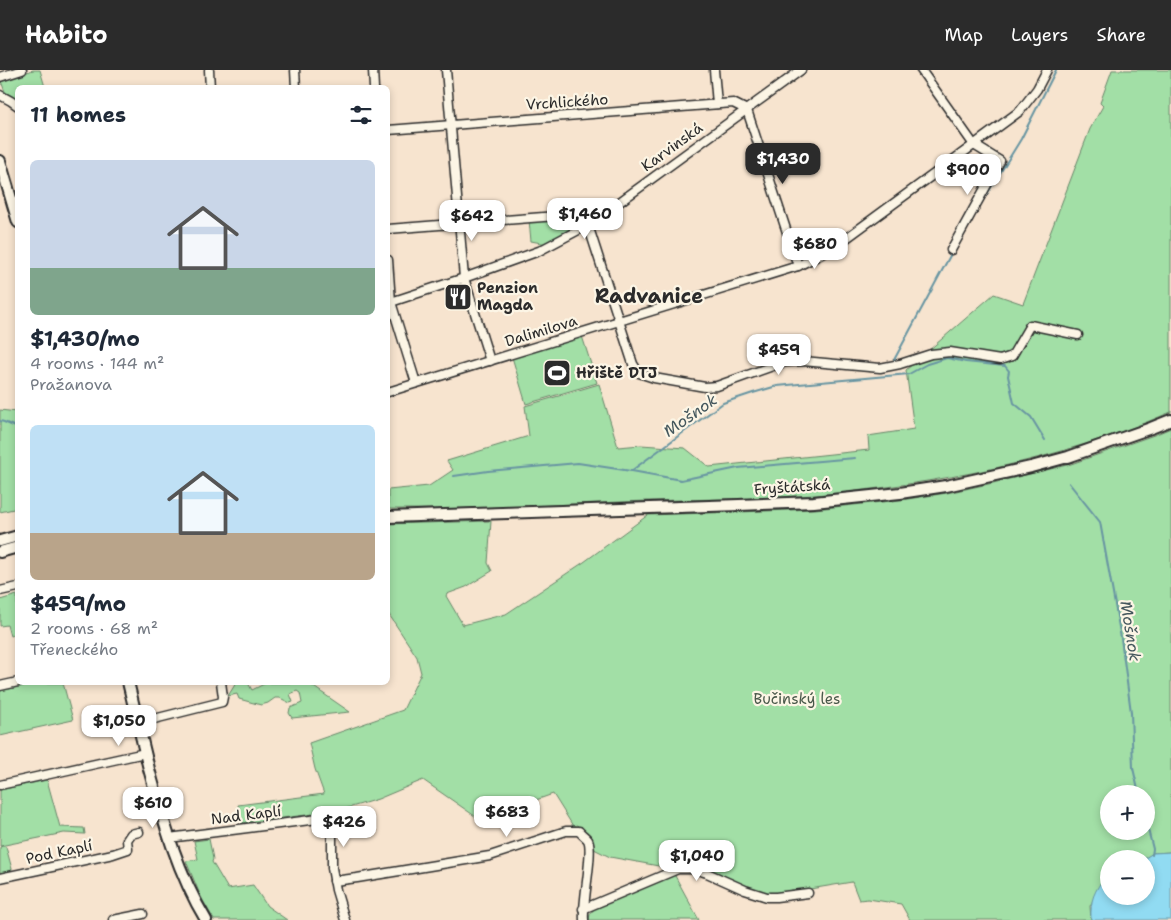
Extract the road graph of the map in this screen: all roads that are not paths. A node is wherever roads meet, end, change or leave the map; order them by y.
1 (22, 70) edge
2 (208, 70) edge
3 (295, 70) edge
4 (373, 70) edge
5 (446, 70) edge
6 (714, 70) edge
7 (801, 70) edge
8 (921, 70) edge
9 (1047, 70) edge
10 (0, 77) edge
11 (210, 85) edge
12 (296, 85) edge
13 (374, 85) edge
14 (0, 95) edge
15 (15, 104) edge
16 (717, 104) junction
17 (747, 110) junction
18 (450, 125) junction
19 (390, 130) edge
20 (974, 145) junction
21 (0, 161) edge
22 (15, 212) edge
23 (459, 223) junction
24 (588, 225) junction
25 (390, 229) edge
26 (951, 250) dead end
27 (798, 266) junction
28 (464, 278) junction
29 (390, 303) edge
30 (390, 306) edge
31 (619, 321) junction
32 (1078, 335) dead end
33 (490, 361) junction
34 (416, 384) junction
35 (390, 391) edge
36 (1171, 420) edge
37 (390, 517) edge
38 (15, 537) edge
39 (0, 541) edge
40 (15, 548) edge
41 (0, 552) edge
42 (15, 588) edge
43 (0, 591) edge
44 (15, 683) edge
45 (129, 685) edge
46 (221, 685) edge
47 (0, 686) edge
48 (138, 723) junction
49 (145, 752) junction
50 (0, 785) edge
51 (139, 832) dead end
52 (169, 838) junction
53 (0, 878) edge
54 (334, 881) junction
55 (808, 892) dead end
56 (583, 909) junction
57 (143, 914) dead end
58 (114, 920) edge
59 (206, 920) edge
60 (345, 920) edge
61 (584, 920) edge

1 - 10 street
2 - 11 street
3 - 12 street
4 - 13 street
5 - 18 street
6 - 16 street
7 - 17 street, Karvinská
8 - 20 street
9 - 20 street, Dalimilova
14 - 15 street
16 - 17 street, Vrchlického
16 - 18 street, Vrchlického
17 - 24 street, Karvinská
17 - 27 street
18 - 19 street, Vrchlického
18 - 23 street
20 - 26 street
20 - 27 street, Dalimilova
21 - 22 main road
23 - 24 street
23 - 25 street
23 - 28 street
24 - 28 street, Karvinská
24 - 31 street
27 - 31 street, Dalimilova
28 - 29 street, Karvinská
28 - 33 street
30 - 34 street
31 - 32 street
31 - 33 street, Dalimilova
33 - 34 street, Dalimilova
34 - 35 street, Dalimilova
36 - 37 main road, Fryštátská
38 - 39 main road
40 - 41 main road
42 - 43 street
44 - 47 street
45 - 48 main road
46 - 48 street
48 - 49 main road
49 - 50 street
49 - 52 main road
51 - 53 street, Pod Kaplí
52 - 54 street, Nad Kaplí
52 - 59 main road
54 - 56 street
54 - 60 street
55 - 56 street
56 - 61 street
57 - 58 street

